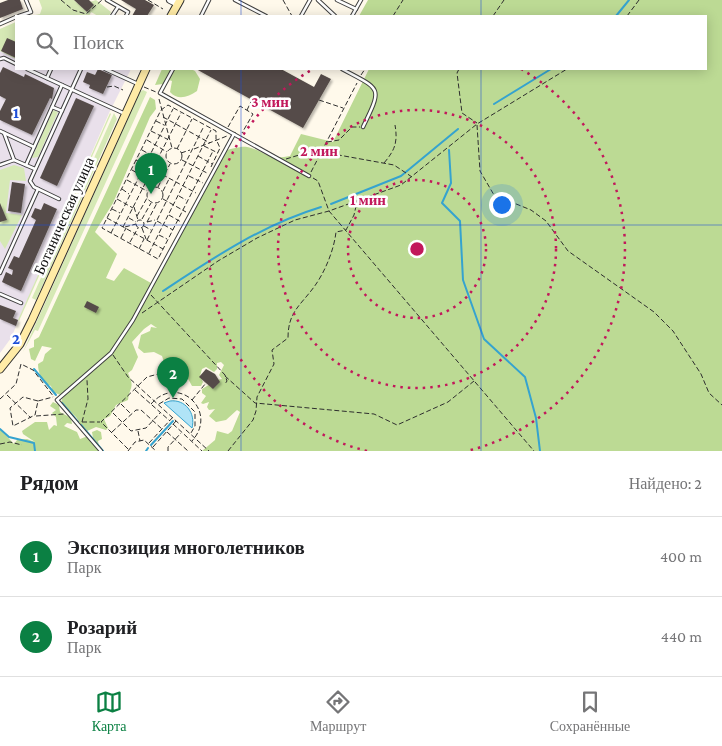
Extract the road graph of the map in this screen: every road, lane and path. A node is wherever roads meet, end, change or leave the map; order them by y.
1 (26, 0) edge
2 (61, 0) edge
3 (103, 0) edge
4 (107, 0) edge
5 (147, 0) edge
6 (170, 0) edge
7 (210, 0) edge
8 (234, 0) edge
9 (247, 0) edge
10 (283, 0) edge
11 (310, 0) edge
12 (318, 0) edge
13 (337, 0) edge
14 (361, 0) edge
15 (402, 0) edge
16 (504, 0) edge
17 (639, 0) edge
18 (179, 2) edge
19 (244, 5) junction
20 (118, 6) junction
21 (163, 9) dead end
22 (356, 9) junction
23 (23, 15) edge
24 (113, 15) edge
25 (126, 15) edge
26 (172, 15) edge
27 (202, 15) edge
28 (264, 15) edge
29 (291, 15) edge
30 (302, 15) edge
31 (334, 15) edge
32 (353, 15) edge
33 (394, 15) edge
34 (494, 15) edge
35 (628, 15) edge
36 (15, 18) edge
37 (0, 24) edge
38 (0, 59) edge
39 (15, 64) edge
40 (29, 70) edge
41 (51, 70) edge
42 (80, 70) edge
43 (107, 70) edge
44 (145, 70) edge
45 (172, 70) edge
46 (344, 70) edge
47 (364, 70) edge
48 (458, 70) edge
49 (565, 70) edge
50 (47, 78) junction
51 (360, 78) junction
52 (138, 84) junction
53 (62, 85) junction
54 (107, 87) dead end
55 (72, 89) junction
56 (123, 90) dead end
57 (160, 94) junction
58 (252, 100) dead end
59 (319, 100) dead end
60 (158, 102) dead end
61 (52, 107) junction
62 (174, 108) junction
63 (343, 108) junction
64 (161, 110) junction
65 (246, 110) junction
66 (62, 111) junction
67 (181, 112) junction
68 (125, 114) junction
69 (163, 117) junction
70 (192, 119) junction
71 (168, 120) junction
72 (156, 121) junction
73 (175, 124) junction
74 (477, 124) junction
75 (204, 125) junction
76 (395, 125) dead end
77 (165, 126) junction
78 (363, 127) joint
79 (212, 129) junction
80 (151, 130) junction
81 (187, 130) junction
82 (227, 130) junction
83 (0, 131) edge
84 (4, 133) junction
85 (234, 134) junction
86 (160, 135) junction
87 (198, 136) junction
88 (169, 137) junction
89 (240, 138) junction
90 (167, 139) junction
91 (146, 140) junction
92 (206, 140) junction
93 (216, 141) junction
94 (326, 142) junction
95 (210, 143) junction
96 (155, 145) junction
97 (203, 145) junction
98 (34, 147) junction
99 (172, 148) junction
100 (220, 148) dead end
101 (323, 148) junction
102 (162, 149) junction
103 (177, 149) junction
104 (141, 150) junction
105 (192, 150) junction
106 (213, 151) junction
107 (167, 152) junction
108 (321, 152) junction
109 (181, 153) junction
110 (218, 153) dead end
111 (150, 155) junction
112 (198, 156) junction
113 (181, 159) junction
114 (14, 160) junction
115 (136, 160) junction
116 (278, 160) junction
117 (207, 161) junction
118 (186, 162) junction
119 (170, 163) junction
120 (212, 164) dead end
121 (383, 164) junction
122 (0, 165) edge
123 (26, 165) junction
124 (145, 165) junction
125 (193, 166) junction
126 (36, 169) junction
127 (152, 169) junction
128 (131, 170) junction
129 (202, 171) junction
130 (159, 173) junction
131 (207, 174) dead end
132 (141, 175) junction
133 (164, 175) junction
134 (188, 176) junction
135 (309, 176) junction
136 (412, 177) junction
137 (169, 178) junction
138 (126, 179) junction
139 (198, 181) junction
140 (176, 182) junction
141 (202, 183) dead end
142 (136, 184) junction
143 (183, 186) junction
144 (152, 187) junction
145 (158, 187) junction
146 (143, 188) junction
147 (38, 189) junction
148 (121, 189) junction
149 (148, 191) junction
150 (163, 191) junction
151 (192, 191) junction
152 (131, 194) junction
153 (197, 194) dead end
154 (178, 195) junction
155 (147, 197) junction
156 (59, 198) dead end
157 (116, 199) junction
158 (162, 199) junction
159 (188, 200) junction
160 (166, 201) junction
161 (151, 202) junction
162 (357, 202) junction
163 (157, 203) junction
164 (126, 204) junction
165 (173, 205) junction
166 (133, 207) junction
167 (112, 208) junction
168 (183, 210) junction
169 (329, 211) junction
170 (187, 212) dead end
171 (121, 214) junction
172 (168, 215) junction
173 (137, 216) junction
174 (107, 218) junction
175 (128, 218) junction
176 (142, 220) junction
177 (157, 220) junction
178 (178, 220) junction
179 (137, 222) junction
180 (147, 222) junction
181 (182, 222) dead end
182 (116, 223) junction
183 (164, 225) junction
184 (143, 226) junction
185 (125, 228) junction
186 (138, 228) junction
187 (151, 230) junction
188 (173, 230) junction
189 (346, 230) junction
190 (111, 233) junction
191 (135, 233) junction
192 (159, 234) junction
193 (121, 238) junction
194 (146, 239) junction
195 (168, 240) junction
196 (130, 244) junction
197 (154, 244) junction
198 (139, 248) junction
199 (163, 249) junction
200 (149, 254) junction
201 (0, 273) edge
202 (149, 292) junction
203 (0, 294) edge
204 (157, 302) junction
205 (21, 303) dead end
206 (133, 320) junction
207 (111, 353) junction
208 (0, 369) edge
209 (225, 376) junction
210 (86, 377) junction
211 (174, 381) dead end
212 (474, 381) junction
213 (206, 383) dead end
214 (225, 384) dead end
215 (138, 386) junction
216 (135, 390) junction
217 (7, 394) junction
218 (0, 399) edge
219 (154, 400) junction
220 (192, 400) junction
221 (38, 401) junction
222 (16, 403) junction
223 (121, 403) junction
224 (255, 403) junction
225 (151, 404) junction
226 (158, 404) junction
227 (722, 405) edge
228 (112, 412) junction
229 (160, 413) junction
230 (69, 414) junction
231 (131, 414) junction
232 (35, 415) junction
233 (173, 417) junction
234 (31, 418) junction
235 (153, 421) junction
236 (170, 421) junction
237 (176, 421) junction
238 (101, 422) junction
239 (123, 422) junction
240 (173, 424) junction
241 (162, 429) junction
242 (138, 430) junction
243 (166, 432) junction
244 (182, 432) junction
245 (112, 433) junction
246 (190, 434) junction
247 (195, 438) junction
248 (175, 440) junction
249 (140, 441) junction
250 (192, 441) junction
251 (0, 444) edge
252 (148, 444) junction
253 (22, 445) dead end
254 (152, 448) junction
255 (128, 450) edge
256 (100, 451) edge
257 (156, 451) edge
258 (168, 451) edge
259 (188, 451) edge
260 (202, 451) edge
261 (209, 451) edge
262 (228, 451) edge
263 (534, 451) edge

1 - 23 lane
2 - 3 path
4 - 20 lane
5 - 21 path
6 - 18 street
7 - 27 lane
8 - 19 lane
9 - 19 lane
10 - 29 path
11 - 30 lane
12 - 31 lane
13 - 22 lane
14 - 22 lane
15 - 33 path
16 - 34 path
17 - 35 path
18 - 26 main road
19 - 28 lane
20 - 24 lane
20 - 25 lane
22 - 32 lane
36 - 37 lane
38 - 39 lane
40 - 50 lane
41 - 50 lane
42 - 55 lane
43 - 52 lane
44 - 52 main road, Ботаническая улица
45 - 57 lane
46 - 51 lane
47 - 51 path
48 - 74 path
49 - 74 path
50 - 53 lane
51 - 63 path
51 - 78 lane
52 - 57 path
52 - 68 main road, Ботаническая улица
53 - 55 lane
53 - 61 lane
54 - 56 path
55 - 66 lane
55 - 68 lane
57 - 82 lane
58 - 65 path
59 - 63 path
60 - 64 path
61 - 66 lane
61 - 98 lane
62 - 64 path
62 - 67 path
62 - 71 path
63 - 94 path
64 - 69 path
64 - 72 path
65 - 82 path
65 - 89 path
66 - 126 lane
67 - 70 path
67 - 73 path
68 - 208 main road, Ботаническая улица
69 - 71 path
69 - 77 path
70 - 75 path
70 - 81 path
71 - 73 path
71 - 77 path
72 - 77 path
72 - 80 path
73 - 81 path
73 - 88 path
74 - 136 path
74 - 227 path
75 - 79 path
75 - 87 path
76 - 121 path
77 - 86 path
77 - 88 path
78 - 94 path
79 - 92 path
79 - 93 path
80 - 86 path
80 - 91 path
81 - 87 path
81 - 103 path
82 - 85 lane
83 - 84 lane
84 - 98 lane
84 - 114 lane
85 - 89 lane
85 - 93 path
85 - 202 lane
86 - 90 path
86 - 96 path
87 - 92 path
87 - 105 path
88 - 90 path
88 - 99 path
89 - 116 lane
90 - 102 path
91 - 96 path
91 - 104 path
92 - 95 path
92 - 97 path
93 - 95 path
93 - 100 path
94 - 101 path
95 - 97 path
96 - 102 path
96 - 111 path
97 - 105 path
97 - 106 path
97 - 112 path
98 - 123 lane
99 - 103 path
99 - 107 path
101 - 108 path
101 - 116 path
102 - 107 path
102 - 127 path
103 - 109 path
104 - 111 path
104 - 115 path
105 - 109 path
105 - 118 path
106 - 110 path
106 - 117 path
107 - 119 path
108 - 121 path
108 - 135 path
109 - 113 path
111 - 124 path
112 - 117 path
112 - 125 path
113 - 118 path
113 - 119 path
114 - 122 lane
114 - 123 lane
115 - 124 path
115 - 128 path
116 - 135 lane
117 - 120 path
117 - 129 path
118 - 125 path
118 - 140 path
119 - 133 path
121 - 136 path
123 - 126 lane
124 - 127 path
124 - 132 path
125 - 129 path
125 - 134 path
126 - 147 lane
127 - 130 path
127 - 146 path
128 - 132 path
128 - 138 path
129 - 131 path
129 - 139 path
130 - 133 path
130 - 144 path
132 - 142 path
133 - 137 path
133 - 145 path
134 - 139 path
134 - 143 path
135 - 169 path
136 - 162 path
137 - 140 path
137 - 150 path
138 - 142 path
138 - 148 path
139 - 141 path
139 - 151 path
140 - 143 path
140 - 160 path
142 - 146 path
142 - 152 path
143 - 151 path
143 - 154 path
144 - 145 path
144 - 149 path
145 - 150 path
146 - 149 path
146 - 166 path
147 - 156 lane
147 - 201 lane
148 - 152 path
148 - 157 path
149 - 155 path
150 - 158 path
151 - 153 path
151 - 159 path
152 - 164 path
154 - 159 path
154 - 165 path
155 - 161 path
155 - 173 path
157 - 164 path
157 - 167 path
158 - 160 path
158 - 163 path
159 - 168 path
160 - 165 path
160 - 177 path
161 - 163 path
161 - 176 path
162 - 169 path
162 - 189 path
163 - 180 path
164 - 166 path
164 - 171 path
165 - 168 path
165 - 172 path
166 - 173 path
166 - 175 path
167 - 171 path
167 - 174 path
168 - 170 path
168 - 178 path
169 - 189 path
169 - 204 path
171 - 182 path
172 - 178 path
172 - 183 path
173 - 179 path
174 - 182 path
174 - 190 path
175 - 179 path
175 - 185 path
176 - 179 path
176 - 184 path
177 - 180 path
177 - 183 path
177 - 187 path
178 - 181 path
178 - 188 path
179 - 185 path
179 - 186 path
180 - 184 path
182 - 185 path
182 - 190 path
183 - 188 path
183 - 192 path
184 - 186 path
184 - 187 path
184 - 194 path
185 - 191 path
185 - 193 path
186 - 191 path
187 - 194 path
188 - 195 path
189 - 212 path
189 - 224 path
190 - 193 path
191 - 194 path
191 - 196 path
192 - 195 path
192 - 197 path
193 - 196 path
194 - 197 path
194 - 198 path
195 - 199 path
196 - 198 path
197 - 199 path
197 - 200 path
198 - 200 path
199 - 200 path
202 - 204 path
202 - 206 lane
203 - 205 lane
204 - 206 path
204 - 209 path
206 - 207 lane
207 - 210 lane
207 - 215 path
209 - 214 path
209 - 224 path
210 - 230 lane
210 - 238 path
211 - 215 path
212 - 224 path
212 - 263 path
213 - 220 path
215 - 216 path
215 - 219 path
216 - 223 path
216 - 225 path
217 - 218 path
217 - 221 path
217 - 222 path
219 - 220 path
219 - 225 path
219 - 226 path
220 - 247 path
221 - 222 path
221 - 232 path
222 - 234 path
222 - 234 path
223 - 228 path
223 - 231 path
224 - 262 path
225 - 229 path
226 - 233 path
226 - 246 path
228 - 238 path
228 - 239 path
229 - 235 path
229 - 236 path
230 - 232 path
230 - 256 lane
231 - 235 path
231 - 239 path
232 - 234 path
233 - 236 path
233 - 237 path
235 - 241 path
235 - 242 path
236 - 241 path
237 - 240 path
237 - 246 path
238 - 245 path
239 - 242 path
239 - 245 path
240 - 243 path
240 - 244 path
241 - 252 path
242 - 249 path
243 - 248 path
243 - 254 path
244 - 248 path
244 - 250 path
245 - 255 path
246 - 247 path
247 - 250 path
247 - 261 path
248 - 258 path
248 - 259 path
249 - 252 path
249 - 255 path
250 - 260 path
251 - 253 path
252 - 254 path
254 - 257 path

